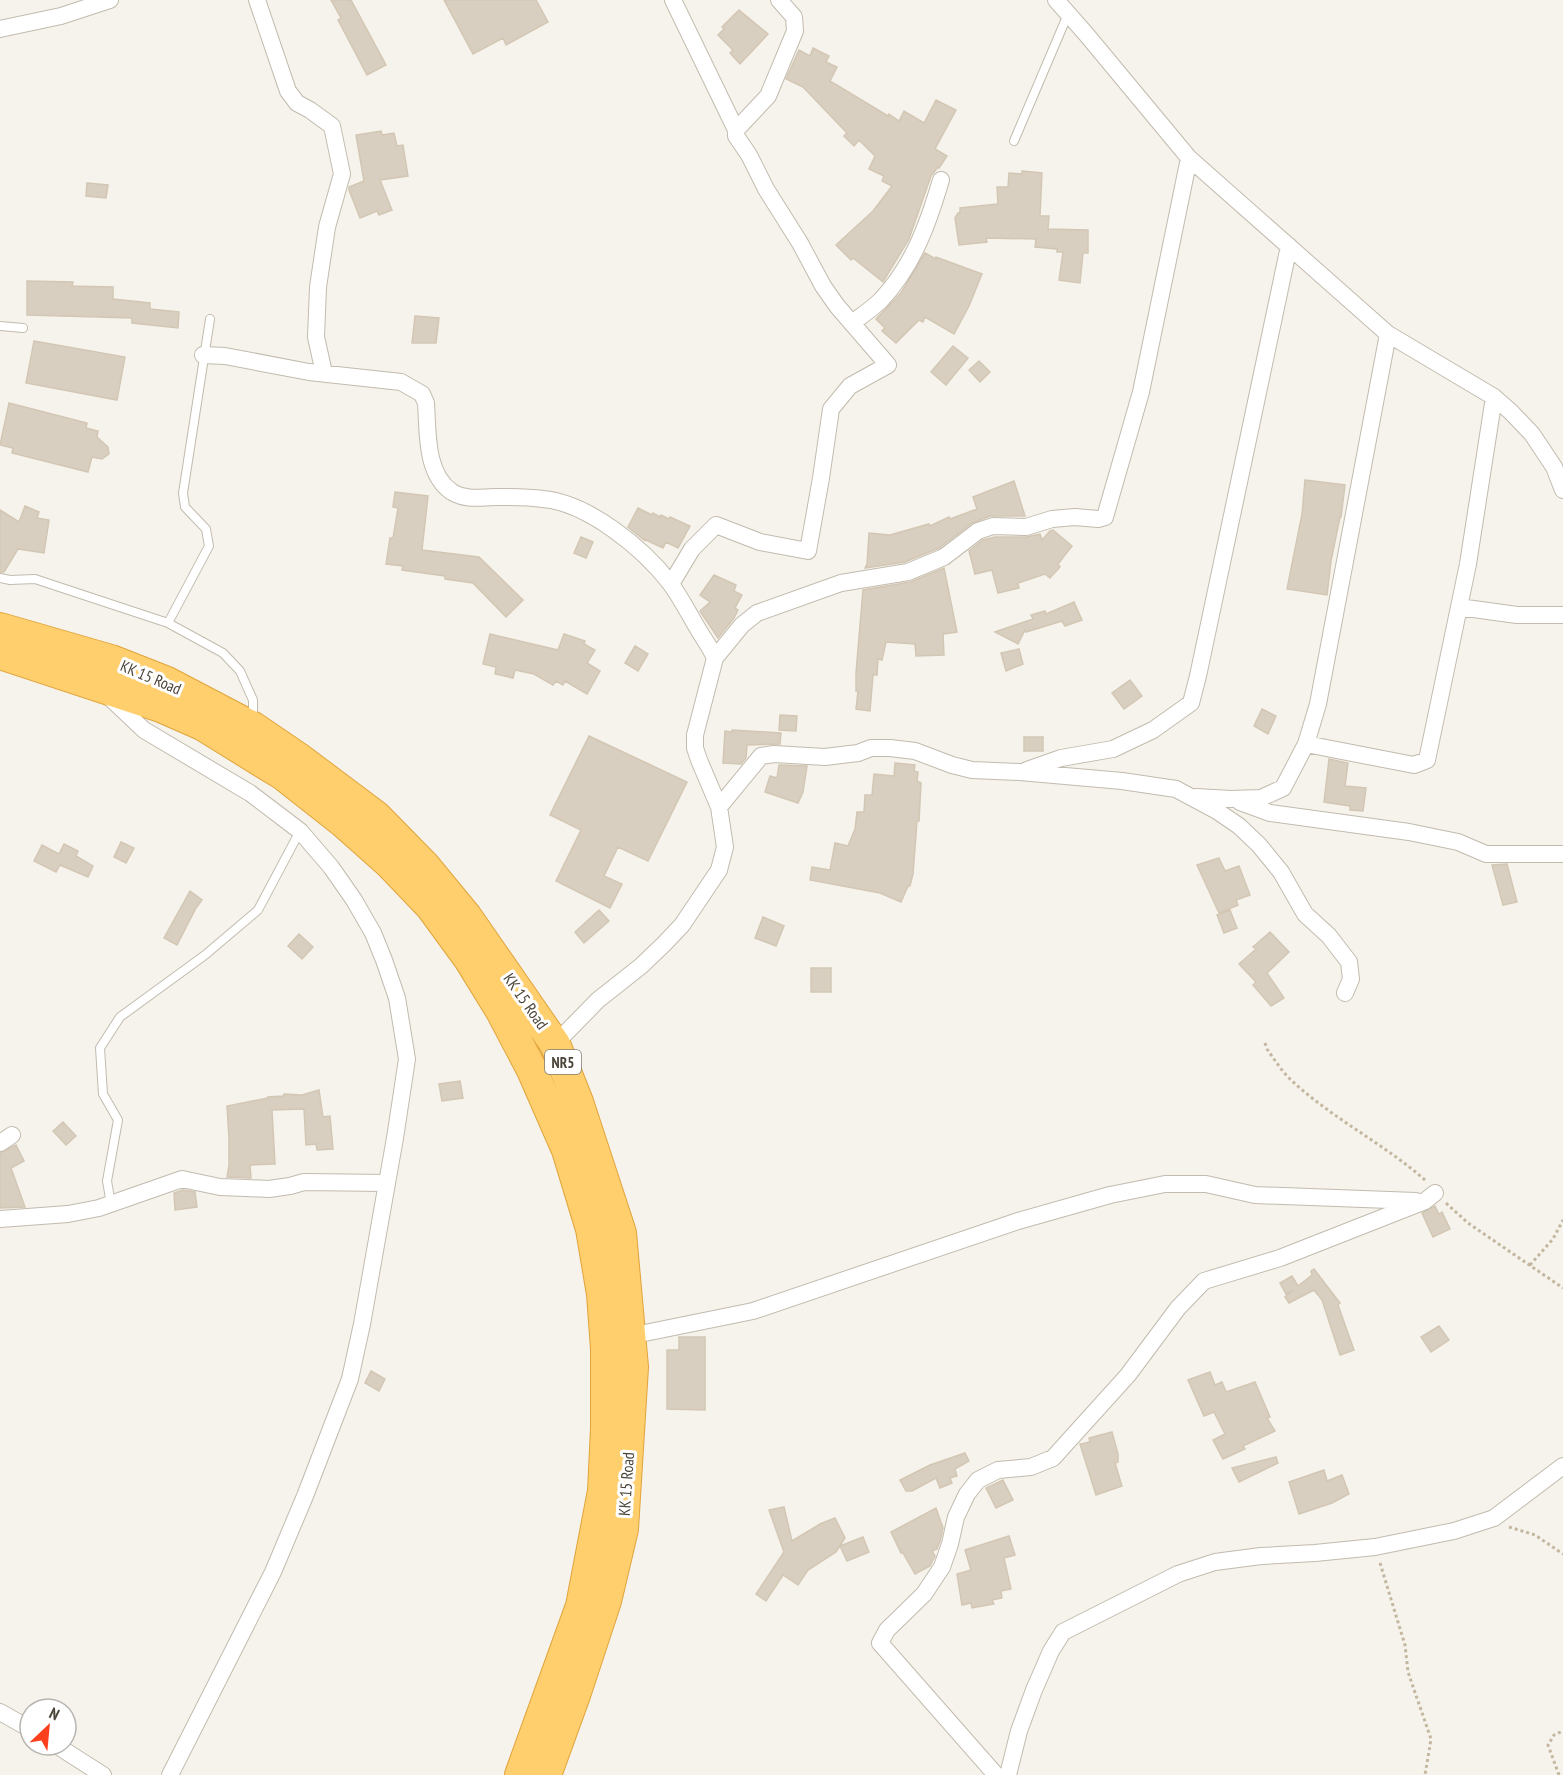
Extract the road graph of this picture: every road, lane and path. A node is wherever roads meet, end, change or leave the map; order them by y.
1 (110, 0) edge
2 (257, 0) edge
3 (673, 0) edge
4 (1056, 0) edge
5 (785, 2) edge
6 (1068, 14) junction
7 (0, 29) edge
8 (736, 130) junction
9 (1014, 141) dead end
10 (1189, 158) junction
11 (941, 180) dead end
12 (1289, 246) junction
13 (210, 319) dead end
14 (852, 323) junction
15 (0, 326) edge
16 (23, 328) dead end
17 (1388, 334) junction
18 (203, 355) junction
19 (324, 374) junction
20 (1494, 397) junction
21 (1563, 490) edge
22 (0, 578) edge
23 (671, 584) junction
24 (1459, 607) junction
25 (1563, 615) edge
26 (168, 623) junction
27 (0, 628) edge
28 (0, 654) edge
29 (715, 658) junction
30 (100, 688) junction
31 (253, 727) junction
32 (1306, 744) junction
33 (1020, 772) junction
34 (1191, 797) junction
35 (1231, 799) junction
36 (719, 807) junction
37 (300, 831) junction
38 (1563, 854) edge
39 (1345, 993) dead end
40 (1265, 1043) dead end
41 (555, 1044) junction
42 (386, 1184) junction
43 (1430, 1197) junction
44 (111, 1204) junction
45 (0, 1219) edge
46 (1563, 1220) edge
47 (1530, 1265) junction
48 (1563, 1288) edge
49 (630, 1336) junction
50 (1563, 1466) edge
51 (1494, 1518) junction
52 (1375, 1547) junction
53 (1563, 1554) edge
54 (0, 1712) edge
55 (18, 1722) edge
56 (1563, 1731) edge
57 (75, 1757) edge
58 (103, 1775) edge
59 (170, 1775) edge
60 (520, 1775) edge
61 (546, 1775) edge
62 (996, 1775) edge
63 (1008, 1775) edge
64 (1425, 1775) edge
65 (1559, 1775) edge

1 - 7 street
2 - 19 street
3 - 8 street
4 - 6 street
5 - 8 street
6 - 9 lane
6 - 10 street
8 - 14 street
10 - 12 street
10 - 29 street
11 - 14 street
12 - 17 street
12 - 33 street
13 - 18 lane
14 - 23 street
15 - 16 lane
17 - 20 street
17 - 32 street
18 - 19 street
18 - 26 lane
19 - 23 street
20 - 21 street
20 - 24 street
22 - 26 lane
23 - 29 street
24 - 25 street
24 - 32 street
26 - 31 lane
27 - 31 highway, KK 15 Road / NR5
28 - 30 highway, KK 15 Road / NR5
29 - 36 street
30 - 37 street
30 - 60 highway, KK 15 Road / NR5
31 - 41 highway, KK 15 Road / NR5
32 - 35 street
33 - 34 street
33 - 36 street
34 - 35 street
34 - 39 street
35 - 38 street
36 - 41 street
37 - 42 street
37 - 44 lane
40 - 43 path
41 - 49 highway, KK 15 Road / NR5
42 - 44 street
42 - 59 street
43 - 47 path
43 - 49 street
43 - 62 street
44 - 45 street
46 - 47 path
47 - 48 path
49 - 61 highway, KK 15 Road / NR5
50 - 51 street
51 - 52 street
51 - 53 path
52 - 63 street
52 - 64 path
54 - 55 street
56 - 65 path
57 - 58 street

